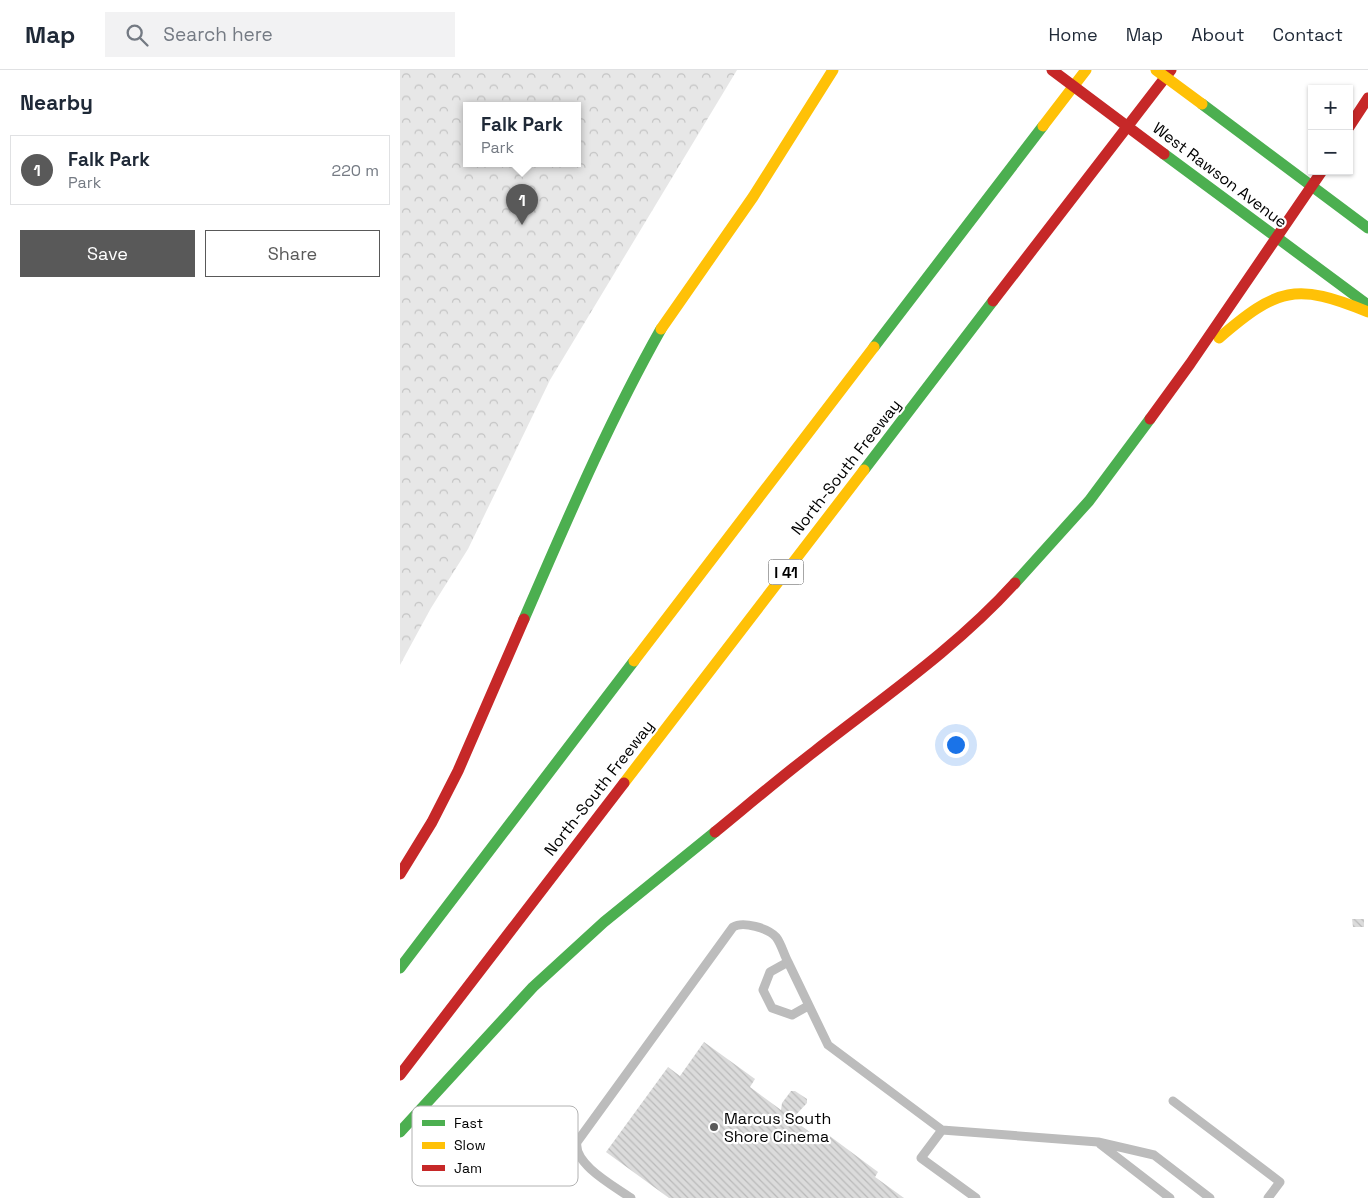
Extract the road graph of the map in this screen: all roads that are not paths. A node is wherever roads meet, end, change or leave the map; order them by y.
1 (833, 70) edge
2 (1052, 70) edge
3 (1086, 70) edge
4 (1156, 70) edge
5 (1172, 70) edge
6 (1368, 98) edge
7 (829, 100) dead end
8 (1353, 121) edge
9 (1320, 175) edge
10 (1312, 187) junction
11 (753, 198) junction
12 (1368, 228) edge
13 (1277, 237) junction
14 (1368, 305) edge
15 (1368, 312) edge
16 (1190, 364) junction
17 (400, 874) edge
18 (788, 962) junction
19 (400, 968) edge
20 (808, 1006) junction
21 (400, 1075) edge
22 (1173, 1101) dead end
23 (423, 1106) edge
24 (412, 1119) edge
25 (942, 1130) junction
26 (400, 1132) edge
27 (1098, 1142) junction
28 (578, 1144) edge
29 (578, 1152) edge
30 (631, 1198) edge
31 (976, 1198) edge
32 (1170, 1198) edge
33 (1210, 1198) edge
34 (1268, 1198) edge

1 - 11 main road
2 - 13 main road, West Rawson Avenue, bridge
3 - 19 main road
4 - 10 main road, bridge
5 - 21 main road, North-South Freeway / I 41
6 - 8 main road
7 - 11 main road
9 - 10 main road
10 - 12 main road
10 - 13 main road
11 - 17 main road
13 - 14 main road, West Rawson Avenue
13 - 16 main road
15 - 16 main road
16 - 23 main road
18 - 20 lane
18 - 20 lane
18 - 28 lane
20 - 25 lane
22 - 34 lane
24 - 26 main road
25 - 27 lane
25 - 31 lane
27 - 32 lane
27 - 33 lane
29 - 30 lane

